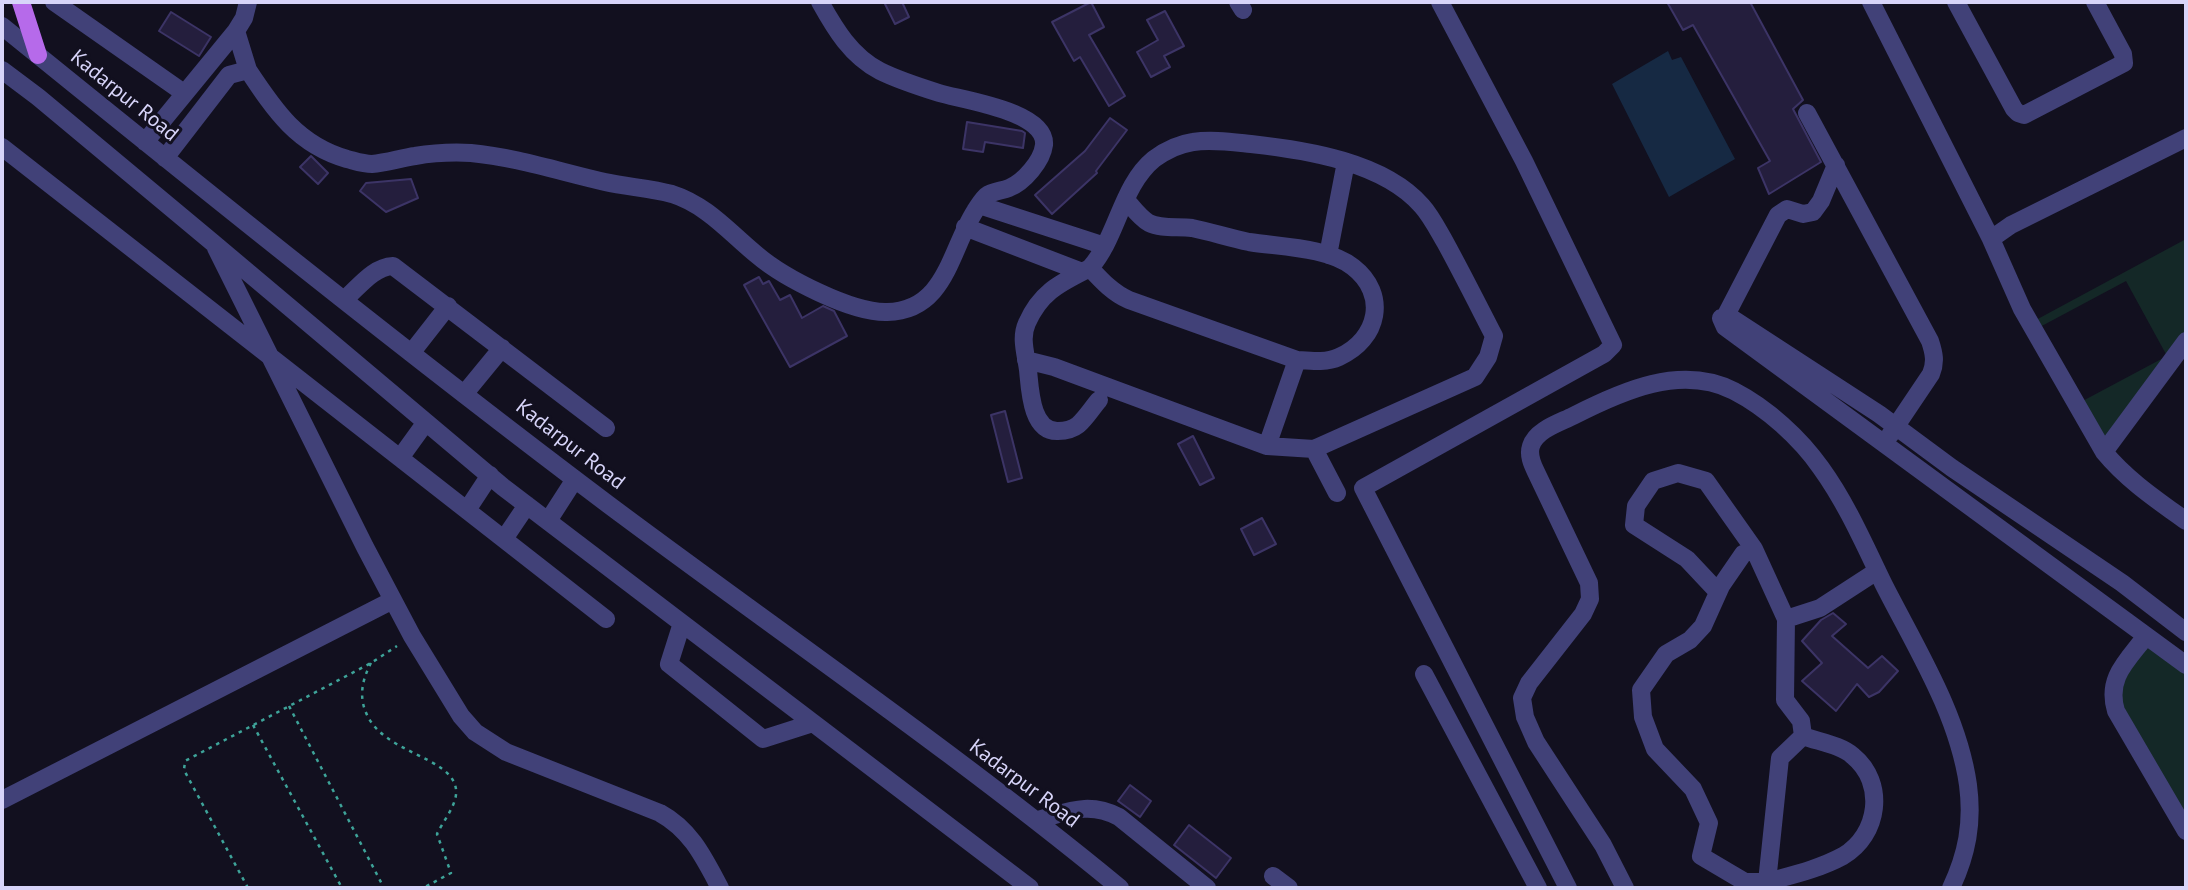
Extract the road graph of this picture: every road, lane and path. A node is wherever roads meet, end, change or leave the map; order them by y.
1 (21, 2) edge
2 (54, 2) edge
3 (248, 2) edge
4 (820, 2) edge
5 (1440, 2) edge
6 (1871, 2) edge
7 (1956, 2) edge
8 (2095, 2) edge
9 (2, 26) edge
10 (236, 31) junction
11 (37, 55) junction
12 (2, 70) edge
13 (248, 70) junction
14 (181, 96) junction
15 (1807, 113) dead end
16 (2186, 138) edge
17 (145, 142) junction
18 (2, 147) edge
19 (165, 158) junction
20 (1346, 162) junction
21 (1836, 165) junction
22 (1126, 200) junction
23 (979, 205) junction
24 (965, 227) junction
25 (1992, 239) junction
26 (212, 242) junction
27 (1105, 246) junction
28 (1328, 255) junction
29 (1086, 270) junction
30 (345, 299) junction
31 (448, 306) junction
32 (1725, 317) junction
33 (2186, 341) edge
34 (502, 348) junction
35 (412, 352) junction
36 (271, 356) junction
37 (1026, 360) junction
38 (1297, 360) junction
39 (465, 393) junction
40 (1098, 400) dead end
41 (426, 422) junction
42 (1896, 426) junction
43 (606, 428) dead end
44 (1884, 443) junction
45 (1267, 446) junction
46 (1314, 449) junction
47 (2104, 452) junction
48 (400, 458) junction
49 (490, 475) junction
50 (575, 479) junction
51 (1337, 494) dead end
52 (527, 505) junction
53 (467, 510) junction
54 (548, 521) junction
55 (2186, 521) edge
56 (504, 539) junction
57 (1754, 549) junction
58 (1877, 571) junction
59 (1718, 592) junction
60 (393, 600) junction
61 (606, 619) dead end
62 (1786, 619) junction
63 (682, 623) junction
64 (2186, 632) edge
65 (412, 636) junction
66 (2146, 636) junction
67 (371, 663) junction
68 (2186, 665) edge
69 (1424, 674) dead end
70 (289, 706) junction
71 (813, 723) junction
72 (253, 725) junction
73 (1803, 736) junction
74 (2, 800) edge
75 (1037, 820) junction
76 (2186, 831) edge
77 (1273, 876) dead end
78 (1766, 882) junction
79 (248, 888) edge
80 (342, 888) edge
81 (384, 888) edge
82 (423, 888) edge
83 (720, 888) edge
84 (1030, 888) edge
85 (1120, 888) edge
86 (1206, 888) edge
87 (1289, 888) edge
88 (1538, 888) edge
89 (1568, 888) edge
90 (1625, 888) edge
91 (1951, 888) edge

1 - 11 main road
2 - 14 street
3 - 10 street
4 - 23 street
5 - 89 street
6 - 25 street
7 - 8 street
9 - 11 street, Kadarpur Road
10 - 13 street
10 - 14 street
11 - 17 street, Kadarpur Road
12 - 26 street
13 - 19 street
13 - 24 street
14 - 17 street
15 - 21 street
16 - 25 street
17 - 19 street, Kadarpur Road
18 - 36 street
19 - 30 street, Kadarpur Road
20 - 22 street
20 - 28 street
20 - 46 street
21 - 32 street
21 - 42 street
22 - 27 street
22 - 28 street
23 - 24 street
23 - 27 street
24 - 29 street
25 - 47 street
26 - 36 street
26 - 41 street
27 - 29 street
28 - 38 street
29 - 37 street
29 - 38 street
30 - 31 street
30 - 35 street, Kadarpur Road
31 - 34 street
31 - 35 street
32 - 42 street
32 - 44 street
33 - 47 street
34 - 39 street
34 - 43 street
35 - 39 street, Kadarpur Road
36 - 48 street
36 - 60 street
37 - 40 street
37 - 45 street
38 - 45 street
39 - 50 street, Kadarpur Road
41 - 48 street
41 - 49 street
42 - 44 street
42 - 64 street
44 - 66 street
45 - 46 street
46 - 51 street
47 - 55 street
48 - 53 street
49 - 52 street
49 - 53 street
50 - 54 street
50 - 75 street, Kadarpur Road
52 - 54 street
52 - 56 street
53 - 56 street
54 - 63 street
56 - 61 street
57 - 59 street
57 - 59 street
57 - 62 street
58 - 62 street
58 - 90 street
58 - 91 street
59 - 78 street
60 - 65 street
60 - 74 street
62 - 73 street
63 - 71 street
63 - 71 street
65 - 67 path
65 - 83 street
66 - 68 street
66 - 76 street
67 - 70 path
67 - 82 path
69 - 88 street
70 - 72 path
70 - 81 path
71 - 84 street
72 - 79 path
72 - 80 path
73 - 78 street
73 - 78 street
75 - 85 street, Kadarpur Road
75 - 86 street
77 - 87 street

